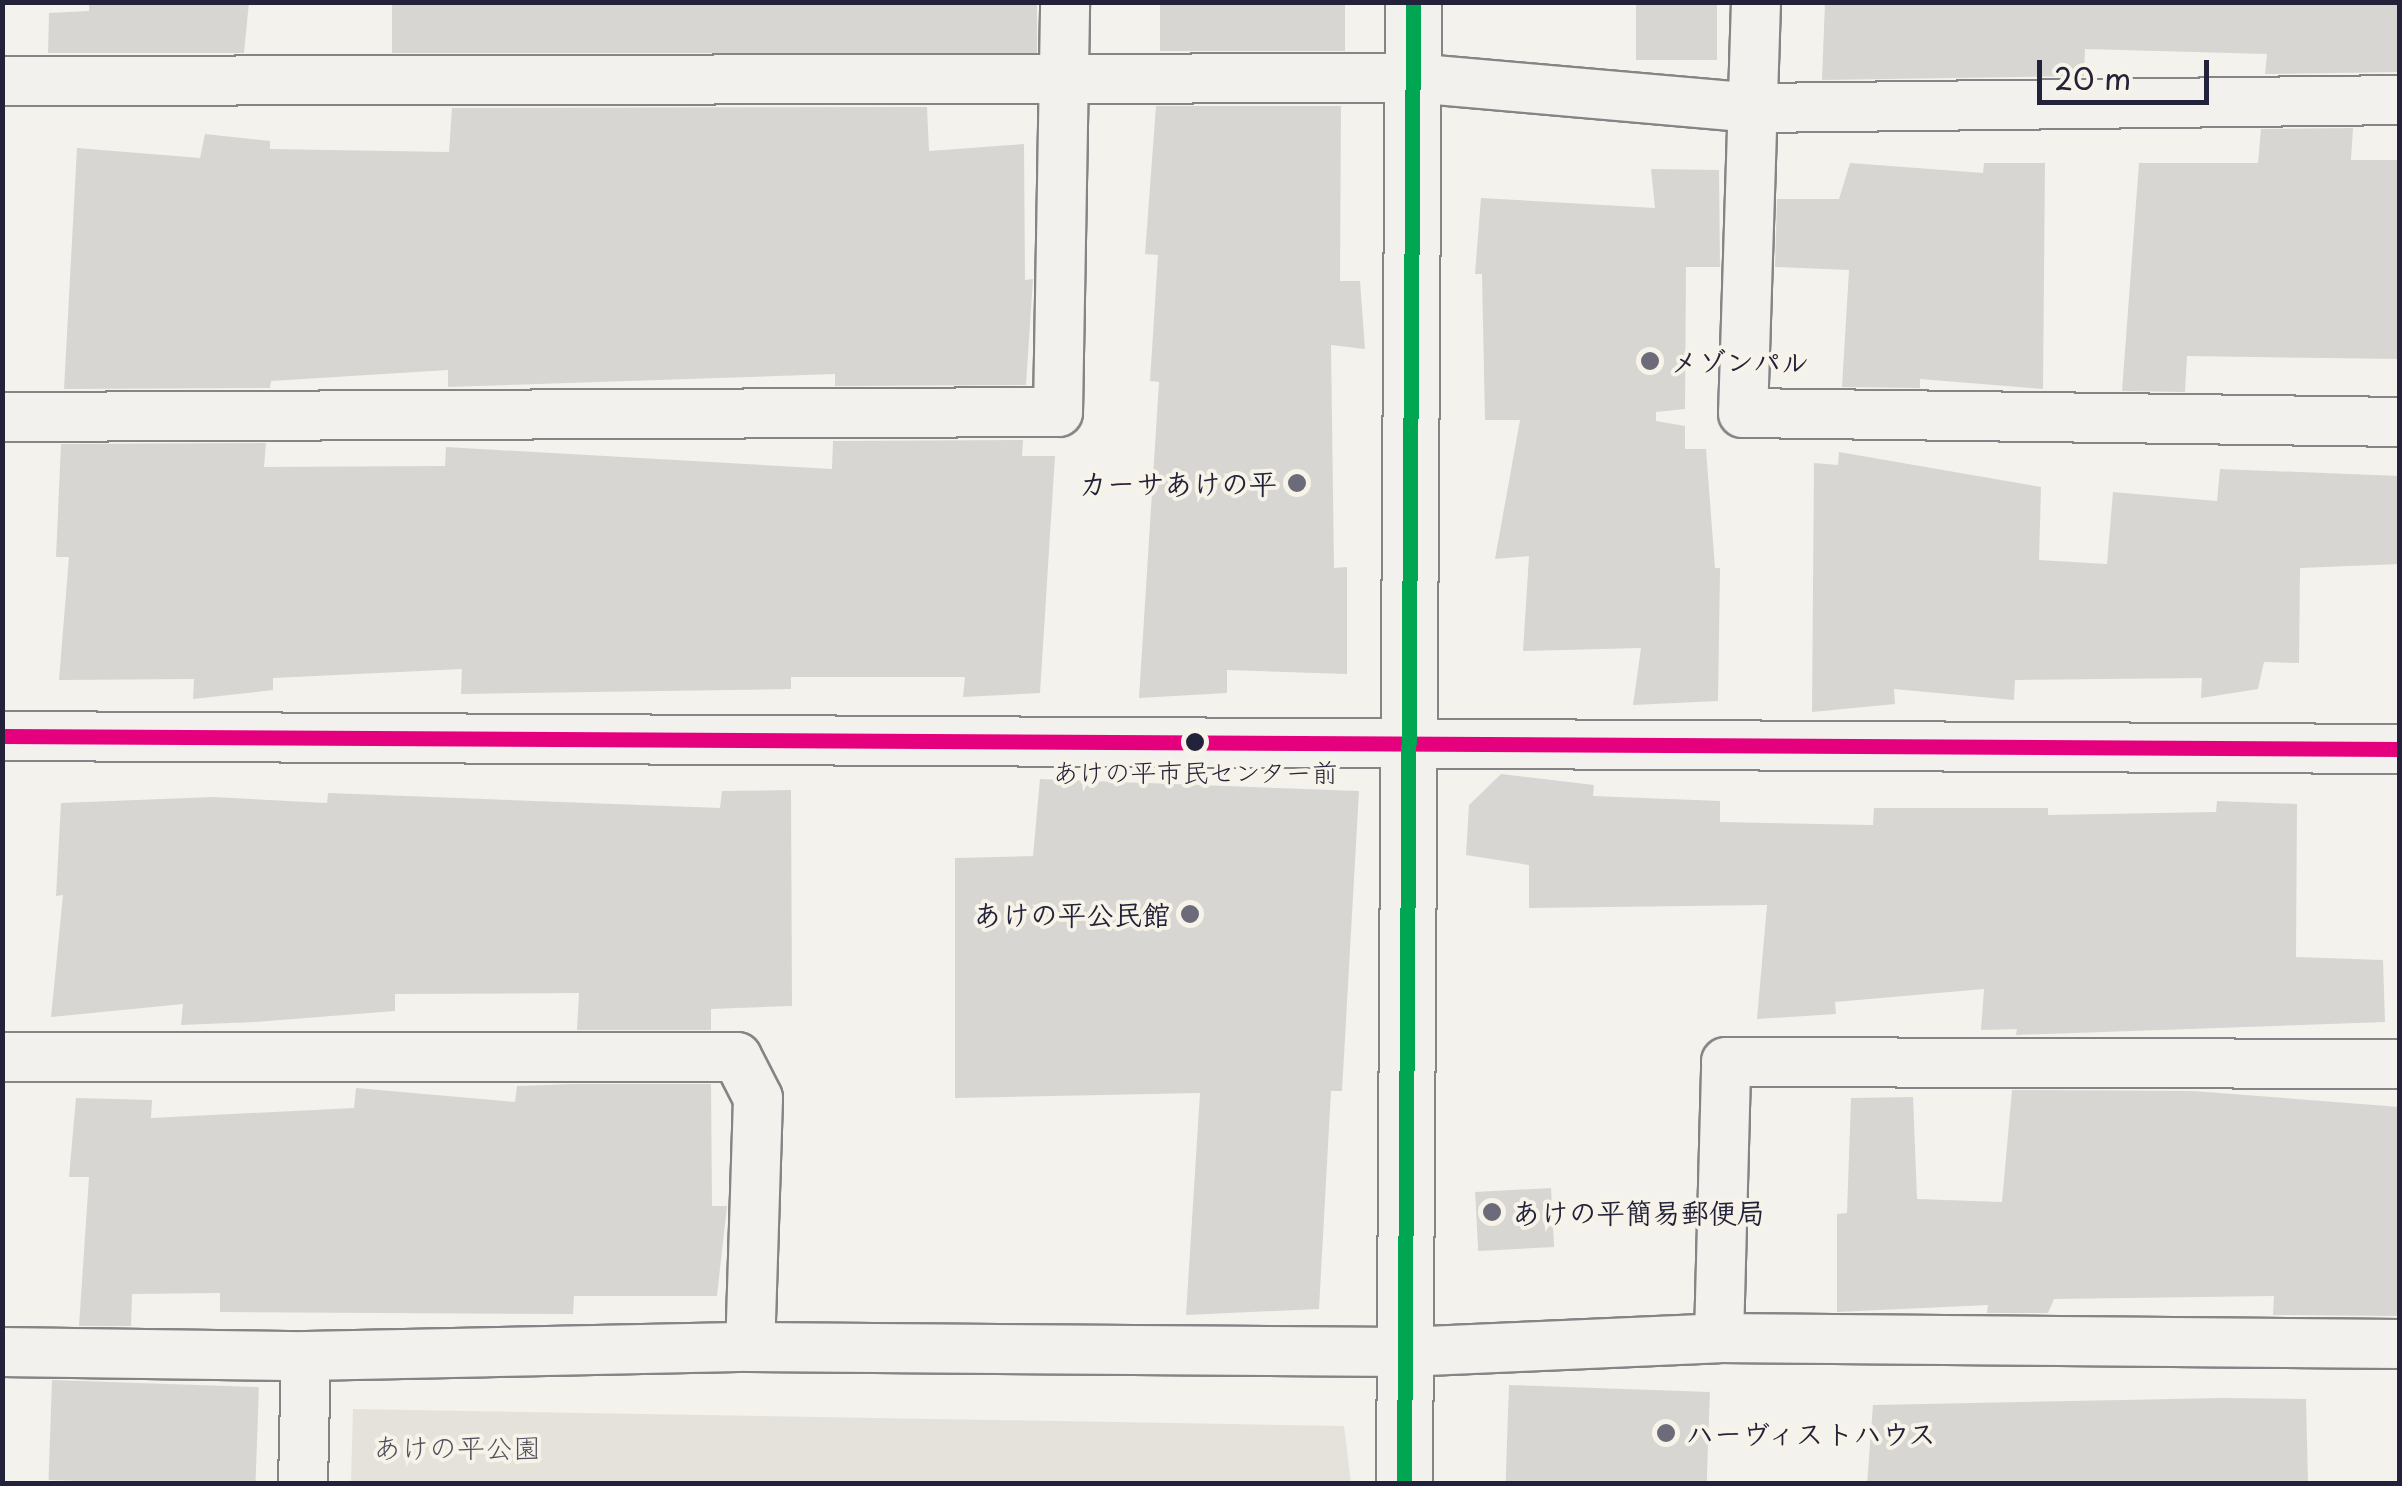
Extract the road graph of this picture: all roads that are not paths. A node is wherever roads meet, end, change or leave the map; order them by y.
1 (1065, 2) edge
2 (1413, 2) edge
3 (1756, 2) edge
4 (1412, 78) junction
5 (2, 81) edge
6 (1062, 82) junction
7 (2400, 100) edge
8 (1756, 108) junction
9 (2, 417) edge
10 (2400, 422) edge
11 (2, 736) edge
12 (1412, 748) junction
13 (2400, 749) edge
14 (2, 1057) edge
15 (2400, 1064) edge
16 (1719, 1338) junction
17 (2400, 1344) edge
18 (750, 1347) junction
19 (2, 1352) edge
20 (1404, 1352) junction
21 (306, 1356) junction
22 (303, 1484) edge
23 (1404, 1484) edge

1 - 6 street
2 - 4 street
3 - 8 street
4 - 6 street
4 - 8 street
4 - 12 street
5 - 6 street
6 - 9 street
7 - 8 street
8 - 10 street
11 - 12 street
12 - 13 street
12 - 20 street
14 - 18 street
15 - 16 street
16 - 17 street
16 - 20 street
18 - 20 street
18 - 21 street
19 - 21 street
20 - 23 street
21 - 22 street

